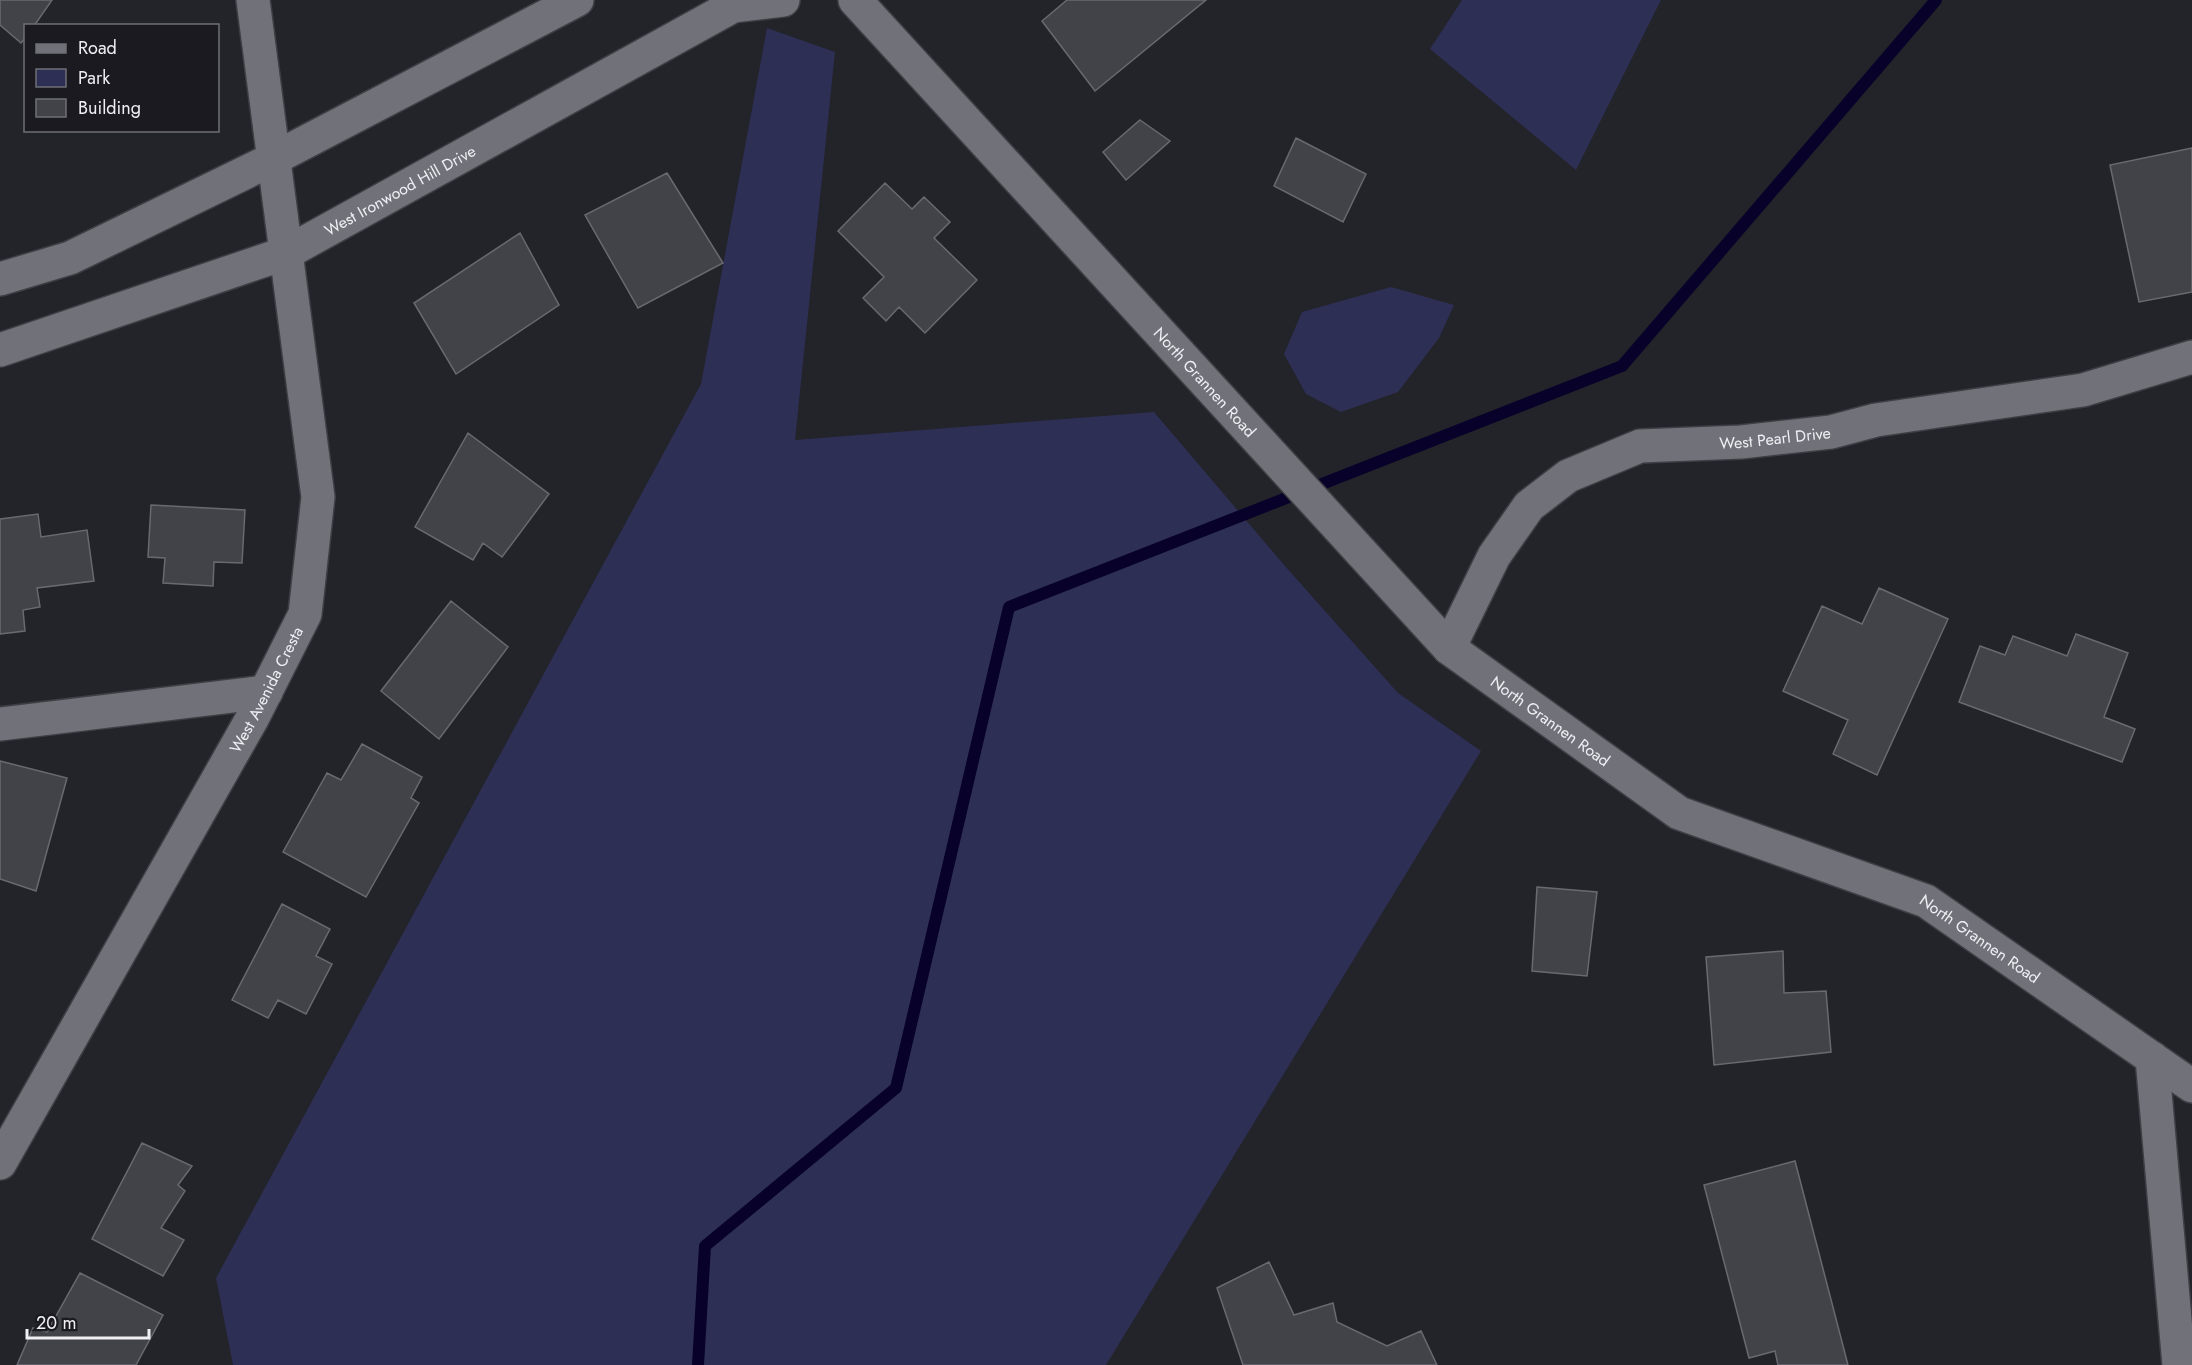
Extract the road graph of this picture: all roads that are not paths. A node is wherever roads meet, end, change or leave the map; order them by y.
1 (253, 0) edge
2 (577, 0) edge
3 (783, 0) edge
4 (855, 0) edge
5 (273, 159) junction
6 (286, 253) junction
7 (0, 279) edge
8 (0, 350) edge
9 (2192, 357) edge
10 (1449, 648) junction
11 (266, 692) junction
12 (0, 724) edge
13 (2152, 1058) junction
14 (2192, 1086) edge
15 (0, 1163) edge
16 (2179, 1365) edge

1 - 5 street, West Avenida Cresta
2 - 5 street
3 - 6 street, West Ironwood Hill Drive
4 - 10 street, North Grannen Road
5 - 6 street, West Avenida Cresta
5 - 7 street
6 - 8 street, West Ironwood Hill Drive
6 - 11 street, West Avenida Cresta
9 - 10 street, West Pearl Drive
10 - 13 street, North Grannen Road
11 - 12 street
11 - 15 street, West Avenida Cresta
13 - 14 street, North Grannen Road
13 - 16 street

